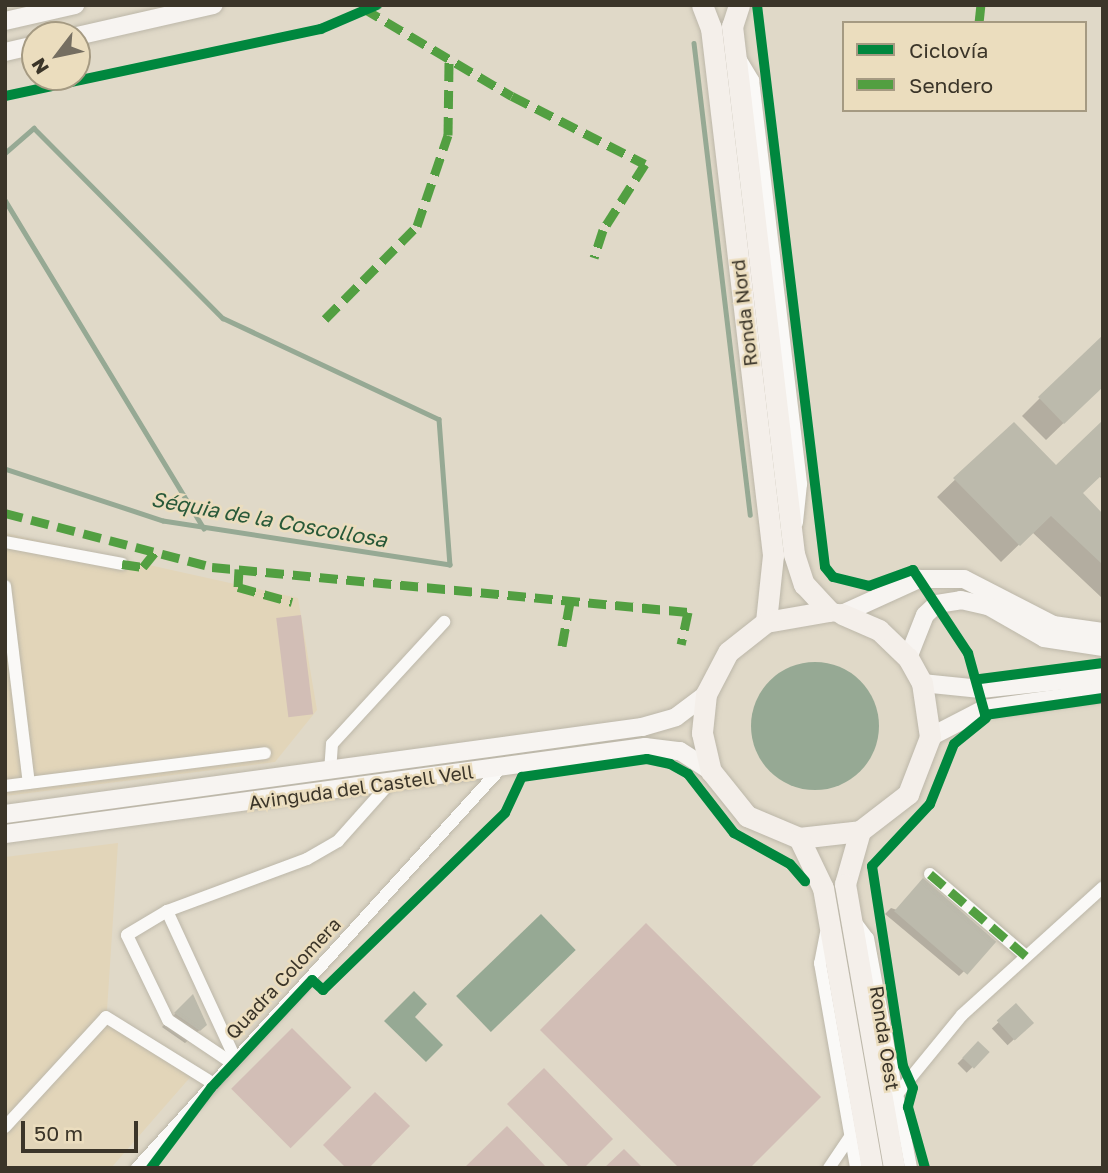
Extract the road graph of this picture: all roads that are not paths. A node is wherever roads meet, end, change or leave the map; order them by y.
1 (75, 5) edge
2 (214, 5) edge
3 (702, 5) edge
4 (739, 5) edge
5 (5, 21) edge
6 (91, 33) edge
7 (5, 542) edge
8 (122, 564) dead end
9 (5, 586) edge
10 (835, 612) junction
11 (444, 622) dead end
12 (766, 622) junction
13 (1103, 632) edge
14 (1103, 647) edge
15 (908, 658) junction
16 (1103, 676) edge
17 (922, 683) junction
18 (1103, 692) edge
19 (706, 694) junction
20 (930, 737) junction
21 (265, 754) dead end
22 (211, 760) junction
23 (501, 768) junction
24 (711, 771) junction
25 (330, 772) junction
26 (29, 783) junction
27 (389, 783) junction
28 (5, 786) edge
29 (214, 787) junction
30 (5, 814) edge
31 (860, 831) junction
32 (5, 834) edge
33 (799, 838) junction
34 (930, 874) dead end
35 (1103, 887) edge
36 (167, 911) junction
37 (839, 916) junction
38 (1026, 956) junction
39 (231, 1058) junction
40 (889, 1064) junction
41 (915, 1068) junction
42 (211, 1082) junction
43 (894, 1098) junction
44 (5, 1127) edge
45 (850, 1137) junction
46 (137, 1168) edge
47 (829, 1168) edge
48 (856, 1168) edge
49 (872, 1168) edge
50 (894, 1168) edge
51 (911, 1168) edge

1 - 5 main road
2 - 6 main road
3 - 12 main road, Ronda Nord
4 - 10 main road, Ronda Nord
7 - 8 street
9 - 26 street
10 - 12 main road
10 - 13 main road
10 - 15 main road
11 - 25 street
12 - 19 main road
14 - 15 main road
15 - 17 main road
16 - 17 main road
17 - 20 main road
18 - 20 main road
19 - 24 main road
19 - 25 main road, Avinguda del Castell Vell
20 - 31 main road
21 - 22 street
22 - 26 street
22 - 29 street
23 - 24 main road, Avinguda del Castell Vell
23 - 27 main road, Avinguda del Castell Vell
23 - 39 street, Quadra Colomera
24 - 33 main road
25 - 29 main road, Avinguda del Castell Vell
26 - 28 street
27 - 32 main road, Avinguda del Castell Vell
27 - 36 street
29 - 30 main road, Avinguda del Castell Vell
31 - 33 main road
31 - 37 main road, Ronda Oest
33 - 37 main road, Ronda Oest
34 - 38 street
35 - 38 street
36 - 39 street
36 - 39 street
37 - 40 street, Ronda Oest
37 - 45 street, Ronda Oest
37 - 49 main road, Ronda Oest
37 - 50 main road, Ronda Oest
38 - 41 street
39 - 42 street, Quadra Colomera
40 - 41 street
40 - 43 street, Ronda Oest
41 - 43 street
42 - 44 street
42 - 46 street, Quadra Colomera
43 - 51 street, Ronda Oest
45 - 47 street
45 - 48 street, Ronda Oest

